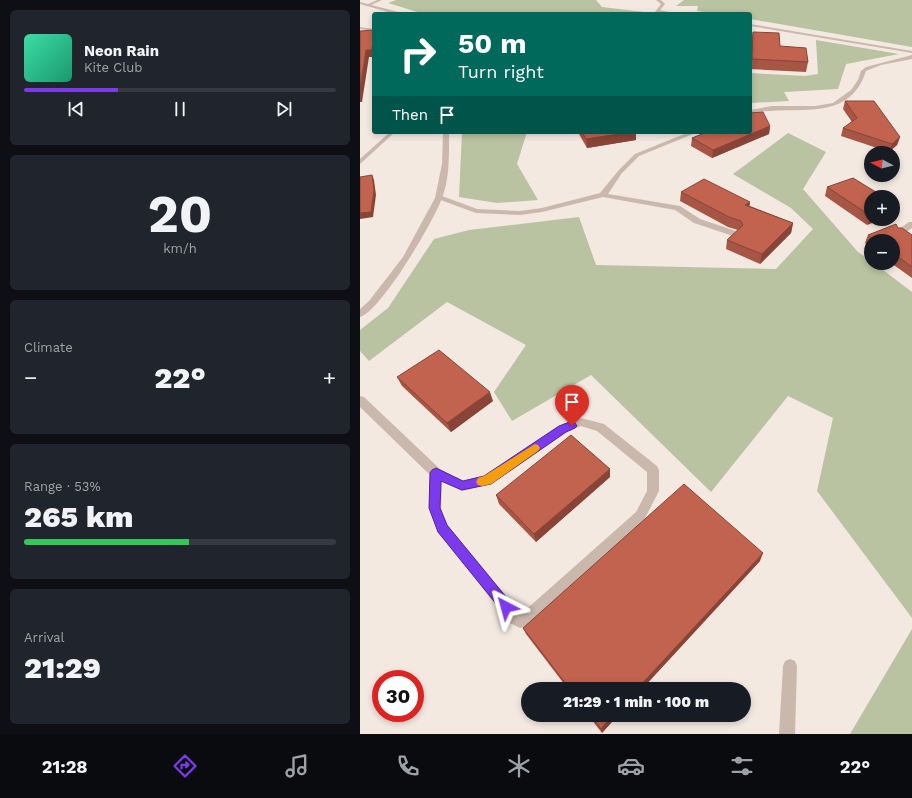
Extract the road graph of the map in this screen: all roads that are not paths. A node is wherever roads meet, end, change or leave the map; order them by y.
1 (380, 0) edge
2 (658, 0) edge
3 (360, 3) edge
4 (368, 5) junction
5 (393, 12) edge
6 (663, 12) edge
7 (752, 25) edge
8 (360, 28) edge
9 (372, 30) edge
10 (912, 52) edge
11 (912, 58) edge
12 (752, 111) edge
13 (391, 134) edge
14 (446, 134) edge
15 (690, 134) edge
16 (360, 162) edge
17 (603, 195) junction
18 (439, 198) junction
19 (912, 224) edge
20 (899, 233) edge
21 (736, 234) edge
22 (360, 314) edge
23 (360, 400) edge
24 (436, 473) junction
25 (790, 666) dead end
26 (788, 734) edge

1 - 4 lane
2 - 6 street
3 - 4 street
4 - 5 street
7 - 10 street
8 - 9 lane
11 - 12 street
13 - 16 lane
14 - 18 street
15 - 17 street
17 - 18 street
17 - 21 street
18 - 22 street
19 - 20 street
23 - 24 street
24 - 24 street
25 - 26 street

